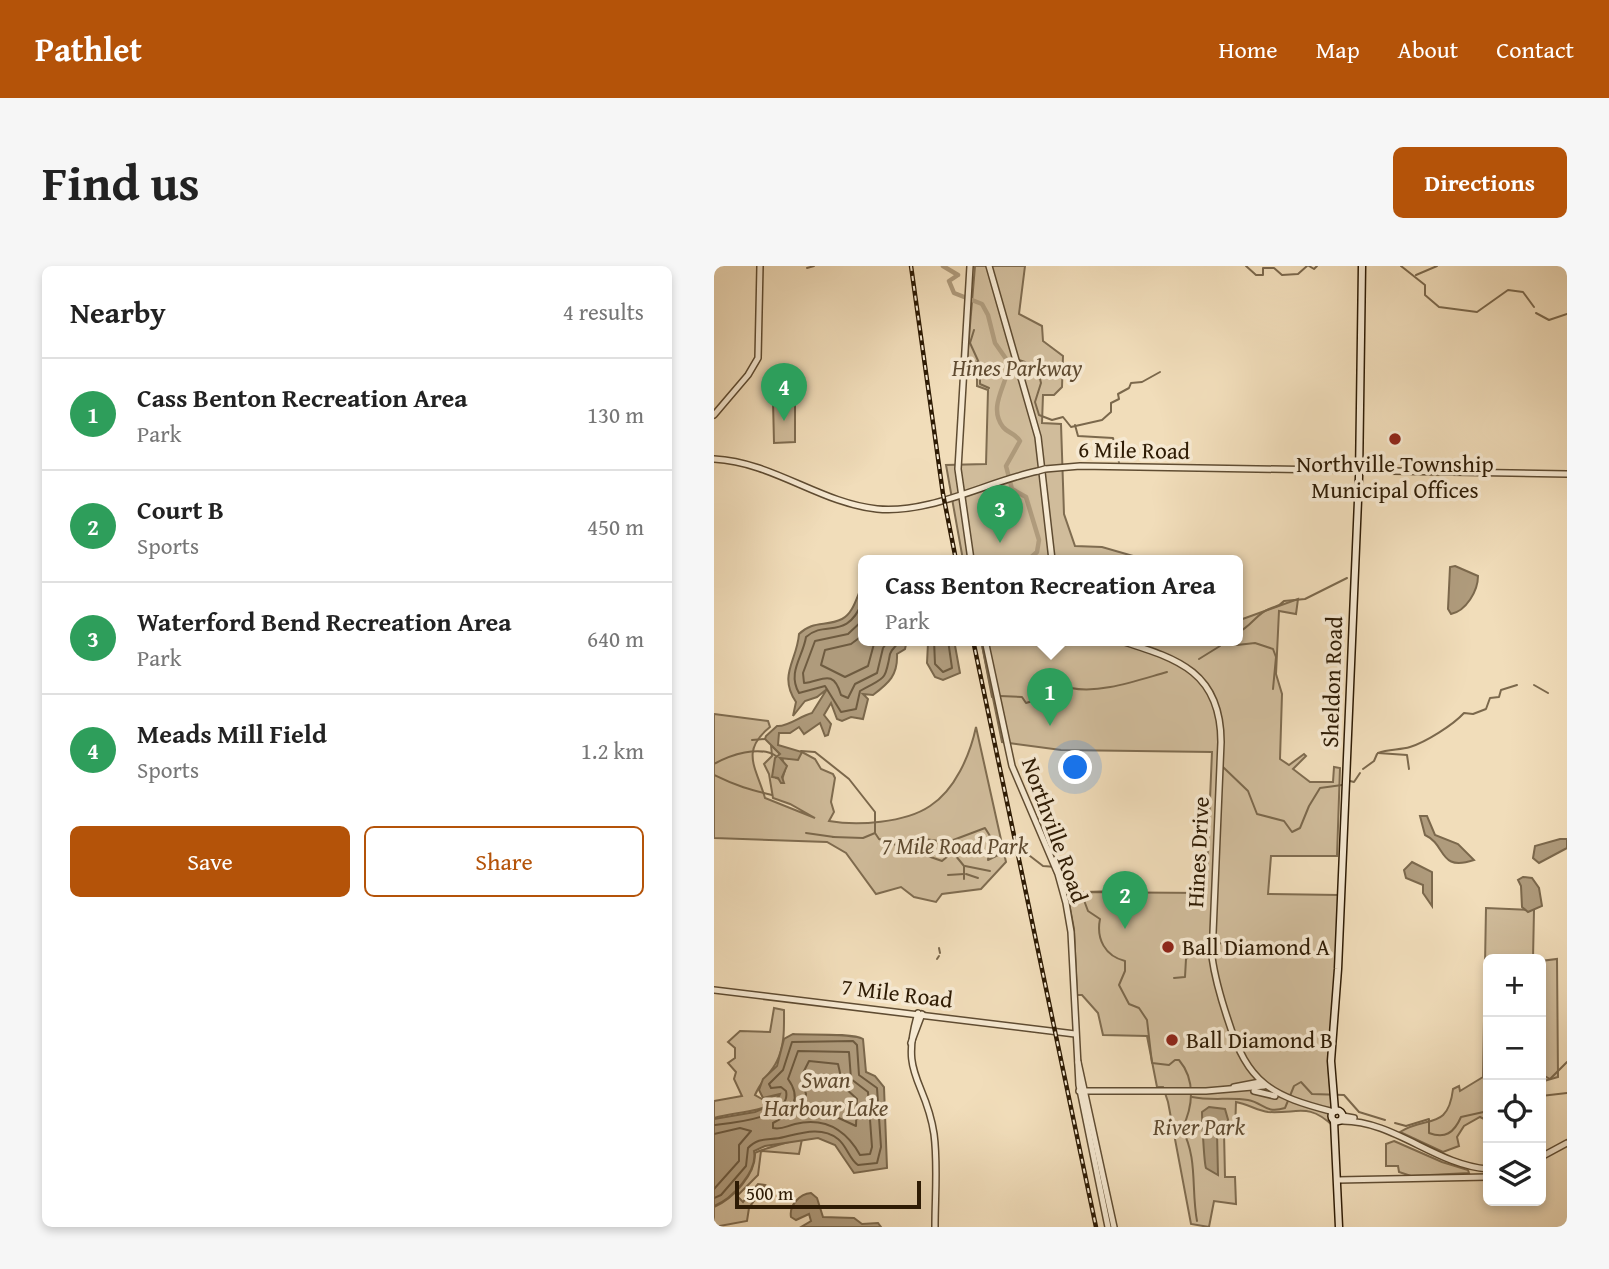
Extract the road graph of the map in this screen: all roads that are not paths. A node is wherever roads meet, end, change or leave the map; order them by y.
1 (760, 266) edge
2 (971, 266) edge
3 (989, 266) edge
4 (1362, 266) edge
5 (714, 415) edge
6 (714, 459) edge
7 (1358, 471) junction
8 (1567, 474) edge
9 (961, 493) junction
10 (970, 555) edge
11 (1051, 555) edge
12 (986, 646) edge
13 (1139, 646) edge
14 (714, 990) edge
15 (920, 1014) junction
16 (1074, 1034) junction
17 (1262, 1084) junction
18 (1233, 1090) junction
19 (1083, 1091) junction
20 (1203, 1091) junction
21 (1335, 1098) junction
22 (1286, 1099) junction
23 (1336, 1116) junction
24 (1567, 1143) edge
25 (1546, 1154) edge
26 (1483, 1168) edge
27 (1483, 1177) edge
28 (1338, 1180) junction
29 (935, 1227) edge
30 (1108, 1227) edge
31 (1114, 1227) edge
32 (1339, 1227) edge

1 - 5 street
2 - 9 street
3 - 11 street
4 - 7 main road, Sheldon Road
6 - 9 street, 6 Mile Road
7 - 8 street, 6 Mile Road
7 - 9 street, 6 Mile Road
7 - 21 main road, Sheldon Road
9 - 10 street
12 - 16 street, Northville Road
13 - 17 street, Hines Drive
14 - 15 street, 7 Mile Road
15 - 16 street, 7 Mile Road
15 - 29 street
16 - 19 street, Northville Road
17 - 18 street
17 - 20 street
17 - 22 street, Hines Drive
18 - 20 street
18 - 22 street
19 - 20 street
19 - 30 street
19 - 31 street
21 - 23 main road, Sheldon Road
21 - 23 main road
22 - 23 street
23 - 26 street
23 - 28 main road, Sheldon Road
24 - 25 street
27 - 28 street
28 - 32 main road, Sheldon Road

